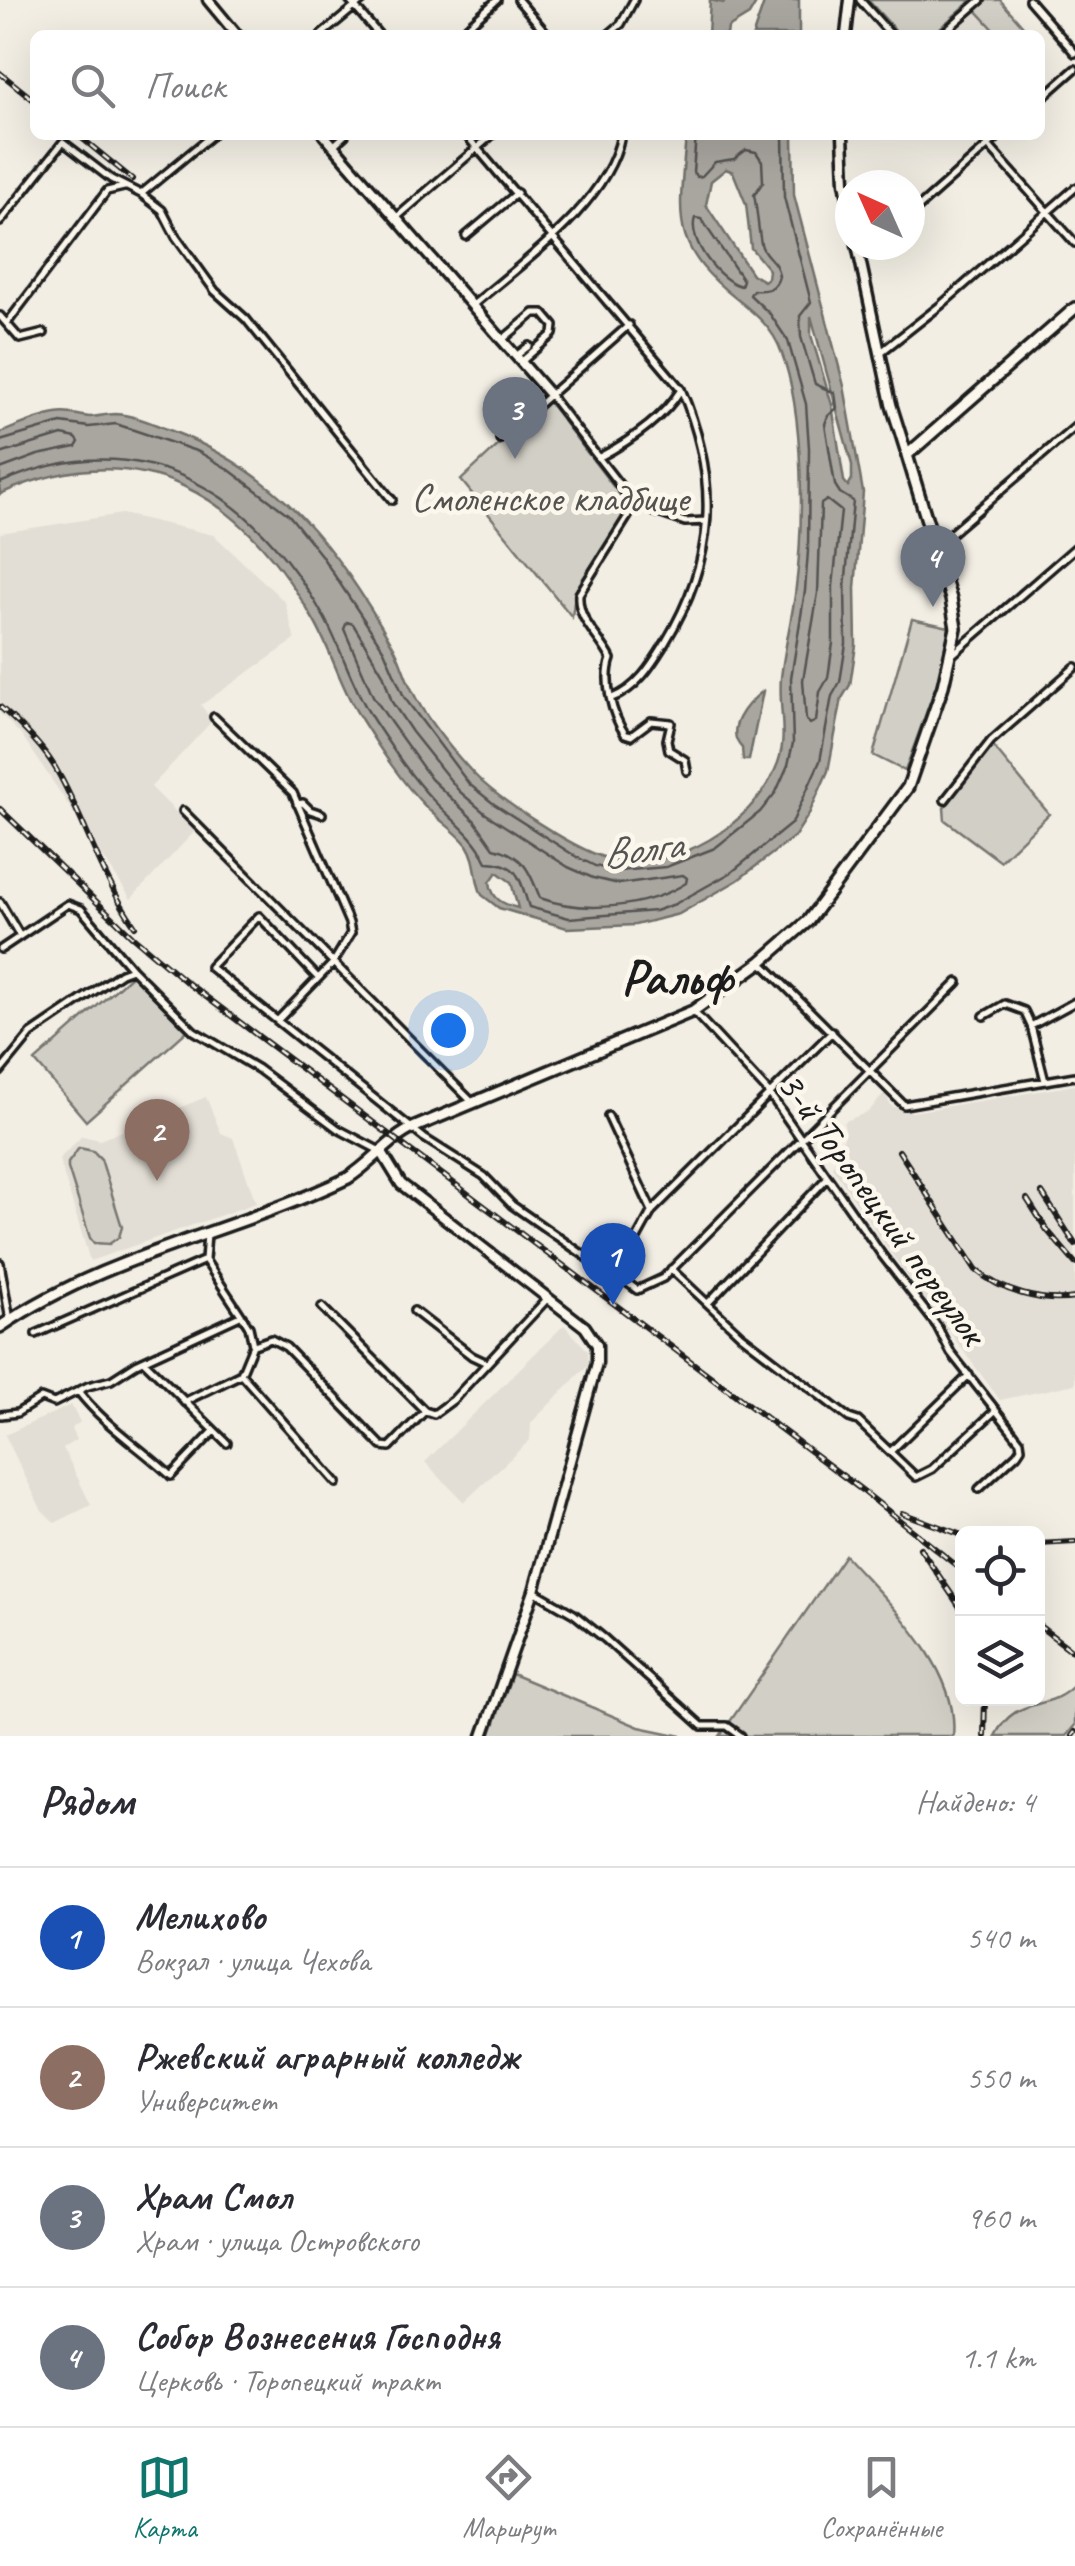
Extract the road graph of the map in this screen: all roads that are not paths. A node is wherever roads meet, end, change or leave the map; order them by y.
1 (208, 0) edge
2 (349, 0) edge
3 (363, 0) edge
4 (497, 0) edge
5 (518, 0) edge
6 (634, 0) edge
7 (850, 0) edge
8 (860, 0) edge
9 (982, 0) edge
10 (1029, 0) edge
11 (355, 6) junction
12 (233, 30) edge
13 (327, 30) edge
14 (375, 30) edge
15 (464, 30) edge
16 (544, 30) edge
17 (614, 30) edge
18 (847, 30) edge
19 (887, 30) edge
20 (947, 30) edge
21 (1075, 53) edge
22 (1075, 70) edge
23 (1045, 96) edge
24 (206, 140) edge
25 (328, 140) edge
26 (340, 140) edge
27 (471, 140) edge
28 (487, 140) edge
29 (620, 140) edge
30 (843, 140) edge
31 (983, 140) edge
32 (995, 140) edge
33 (333, 146) junction
34 (988, 146) junction
35 (478, 148) junction
36 (844, 170) edge
37 (126, 186) junction
38 (1075, 188) edge
39 (518, 192) junction
40 (141, 194) junction
41 (925, 202) edge
42 (1048, 212) junction
43 (396, 218) junction
44 (0, 222) edge
45 (554, 235) junction
46 (466, 236) dead end
47 (1075, 242) edge
48 (860, 260) edge
49 (471, 307) junction
50 (1075, 308) edge
51 (0, 316) edge
52 (8, 322) junction
53 (629, 324) junction
54 (44, 333) dead end
55 (502, 340) junction
56 (528, 346) dead end
57 (880, 352) junction
58 (519, 359) junction
59 (681, 389) junction
60 (549, 394) junction
61 (1075, 426) edge
62 (500, 439) dead end
63 (907, 455) junction
64 (598, 458) junction
65 (392, 500) dead end
66 (636, 505) junction
67 (706, 521) junction
68 (935, 547) junction
69 (1075, 548) edge
70 (950, 656) junction
71 (1075, 667) edge
72 (612, 698) junction
73 (214, 717) dead end
74 (688, 771) dead end
75 (945, 800) dead end
76 (296, 804) junction
77 (182, 811) dead end
78 (322, 814) dead end
79 (0, 902) edge
80 (20, 936) junction
81 (0, 949) edge
82 (760, 962) junction
83 (333, 963) junction
84 (132, 969) junction
85 (318, 978) junction
86 (958, 982) dead end
87 (1075, 1002) edge
88 (692, 1011) junction
89 (984, 1016) dead end
90 (278, 1020) junction
91 (1031, 1026) junction
92 (832, 1032) junction
93 (871, 1069) junction
94 (0, 1072) edge
95 (1075, 1076) edge
96 (1044, 1081) junction
97 (769, 1093) junction
98 (473, 1103) junction
99 (608, 1116) dead end
100 (412, 1128) junction
101 (799, 1139) junction
102 (382, 1154) junction
103 (828, 1178) junction
104 (652, 1211) junction
105 (208, 1231) junction
106 (205, 1260) junction
107 (0, 1263) edge
108 (609, 1269) junction
109 (626, 1269) junction
110 (671, 1269) junction
111 (625, 1282) junction
112 (548, 1298) junction
113 (708, 1302) junction
114 (322, 1307) dead end
115 (414, 1311) dead end
116 (240, 1316) junction
117 (10, 1320) junction
118 (0, 1327) edge
119 (36, 1334) dead end
120 (253, 1345) junction
121 (144, 1360) junction
122 (488, 1363) junction
123 (240, 1374) junction
124 (968, 1375) junction
125 (78, 1392) junction
126 (184, 1402) junction
127 (996, 1410) junction
128 (426, 1411) junction
129 (1, 1415) edge
130 (214, 1432) junction
131 (227, 1443) dead end
132 (892, 1451) junction
133 (337, 1483) dead end
134 (979, 1489) dead end
135 (534, 1590) junction
136 (484, 1736) edge
137 (741, 1736) edge

1 - 12 street
2 - 11 street
3 - 11 street
4 - 15 street
5 - 16 street
6 - 17 street
7 - 18 street
8 - 19 street
9 - 20 street
10 - 21 street
11 - 13 street
11 - 14 street
22 - 23 street
24 - 40 street
25 - 33 street
26 - 33 street
27 - 35 street
28 - 35 street
29 - 45 street
30 - 36 street
31 - 34 street
32 - 34 street
33 - 43 street
34 - 41 street
34 - 42 street
35 - 39 street
35 - 43 street
37 - 40 street
37 - 44 street
37 - 52 street
38 - 42 street
39 - 45 street
39 - 46 street
40 - 65 street
42 - 47 street
42 - 57 street
43 - 49 street
45 - 49 street
45 - 53 street
48 - 57 street
49 - 55 street
50 - 63 main road
51 - 52 street
52 - 54 street
53 - 59 street
53 - 60 street
55 - 58 street
55 - 58 street
56 - 58 street
57 - 63 street
58 - 60 street
59 - 64 street
59 - 67 street
60 - 62 street
60 - 64 street
61 - 68 street
63 - 68 main road
64 - 66 street
66 - 67 street
66 - 72 street
67 - 72 street
68 - 70 main road
69 - 70 street
70 - 82 main road
71 - 75 street
72 - 74 street
73 - 76 street
76 - 78 street
76 - 83 street
77 - 83 street
79 - 80 street
80 - 81 street
80 - 84 street
82 - 88 main road
82 - 92 street
83 - 85 street
83 - 98 street
84 - 94 street
84 - 102 street
85 - 90 street
85 - 90 street
86 - 93 street
87 - 91 street
88 - 97 street, 3-й Торопецкий переулок
88 - 98 main road
89 - 91 street
90 - 100 street
91 - 96 street
92 - 93 street
92 - 97 street
93 - 96 street
93 - 101 street
95 - 96 street
97 - 101 street, 3-й Торопецкий переулок
97 - 104 street
98 - 100 main road
99 - 104 street
100 - 102 main road
100 - 108 street
101 - 103 street, 3-й Торопецкий переулок
101 - 110 street
102 - 105 main road
102 - 112 street
103 - 113 street
103 - 124 street, 3-й Торопецкий переулок
104 - 109 street
105 - 106 street
105 - 117 main road
106 - 116 street
106 - 119 street
107 - 117 street
108 - 109 street
108 - 111 street
109 - 111 street
110 - 111 street
110 - 113 street
112 - 122 street
112 - 135 street
113 - 132 street
114 - 128 street
115 - 122 street
116 - 120 street
116 - 121 street
117 - 118 main road
120 - 123 street
120 - 128 street
121 - 125 street
121 - 126 street
122 - 128 street
123 - 126 street
123 - 133 street
124 - 127 street, 3-й Торопецкий переулок
124 - 132 street
125 - 129 street
125 - 130 street
126 - 130 street
127 - 132 street
127 - 134 street, 3-й Торопецкий переулок
130 - 131 street
135 - 136 street
135 - 137 street

